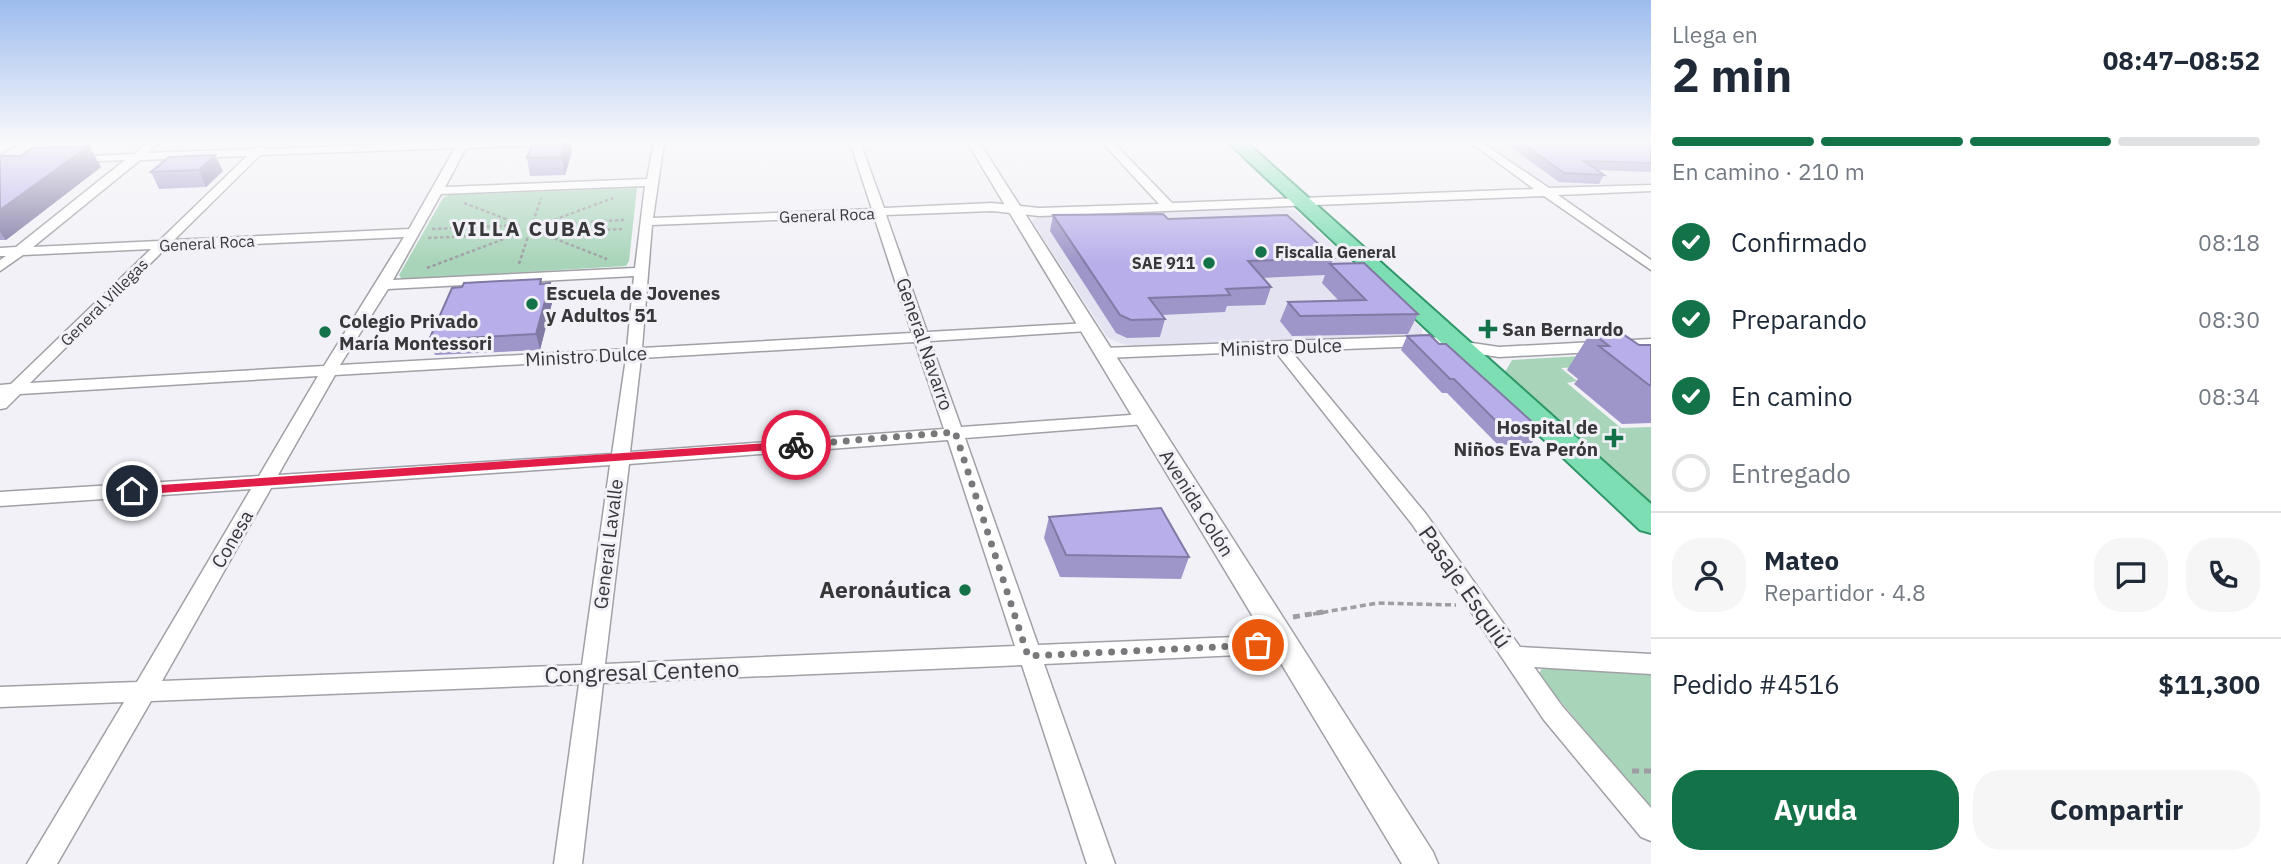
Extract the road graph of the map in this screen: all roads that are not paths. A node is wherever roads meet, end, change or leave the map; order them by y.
1 (106, 182) edge
2 (226, 182) edge
3 (441, 182) edge
4 (645, 182) edge
5 (653, 182) edge
6 (869, 182) edge
7 (998, 182) edge
8 (1145, 182) edge
9 (1280, 182) edge
10 (1532, 182) edge
11 (1651, 188) edge
12 (436, 191) junction
13 (1546, 192) junction
14 (1302, 203) junction
15 (1170, 208) junction
16 (1016, 211) junction
17 (880, 212) junction
18 (646, 222) junction
19 (418, 236) junction
20 (161, 245) junction
21 (0, 252) edge
22 (19, 252) junction
23 (1651, 266) edge
24 (0, 267) edge
25 (642, 272) junction
26 (383, 285) junction
27 (1088, 327) junction
28 (922, 336) junction
29 (1651, 344) edge
30 (1458, 346) junction
31 (1280, 347) junction
32 (1104, 353) junction
33 (634, 354) junction
34 (329, 371) junction
35 (8, 389) edge
36 (0, 404) edge
37 (1145, 419) junction
38 (955, 432) junction
39 (619, 459) junction
40 (264, 483) junction
41 (0, 499) edge
42 (1651, 522) edge
43 (1284, 644) junction
44 (1028, 656) junction
45 (1513, 656) junction
46 (1651, 664) edge
47 (592, 674) junction
48 (144, 691) junction
49 (0, 696) edge
50 (1651, 828) edge
51 (41, 864) edge
52 (568, 864) edge
53 (1101, 864) edge
54 (1421, 864) edge

1 - 22 street
2 - 20 street, General Villegas
3 - 12 street, Conesa
4 - 12 street
5 - 18 street, General Lavalle
6 - 17 street, General Navarro
7 - 16 street, Avenida Colón
8 - 15 street
9 - 14 main road
10 - 13 street
11 - 13 street, General Roca
12 - 19 street, Conesa
13 - 14 street, General Roca
13 - 23 street
14 - 15 street, General Roca
14 - 30 main road
15 - 16 street, General Roca
16 - 17 street, General Roca
16 - 27 street, Avenida Colón
17 - 18 street, General Roca
17 - 28 street, General Navarro
18 - 25 street, General Lavalle
19 - 20 street, General Roca
19 - 26 street, Conesa
20 - 22 street, General Roca
20 - 35 street, General Villegas
21 - 22 street, General Roca
22 - 24 street
25 - 26 street
25 - 33 street, General Lavalle
26 - 34 street, Conesa
27 - 28 street, Ministro Dulce
27 - 32 street, Avenida Colón
28 - 33 street, Ministro Dulce
28 - 38 street, General Navarro
29 - 30 street, Ministro Dulce
30 - 31 street, Ministro Dulce
30 - 42 main road
31 - 32 street, Ministro Dulce
31 - 45 street, Pasaje Esquiú
32 - 37 street, Avenida Colón
33 - 34 street, Ministro Dulce
33 - 39 street, General Lavalle
34 - 35 street, Ministro Dulce
34 - 40 street, Conesa
35 - 36 street, General Villegas
37 - 38 street
37 - 43 street, Avenida Colón
38 - 39 street
38 - 44 street, General Navarro
39 - 40 street
39 - 47 street, General Lavalle
40 - 41 street
40 - 48 street, Conesa
43 - 44 street, Congresal Centeno
43 - 54 street, Avenida Colón
44 - 47 street, Congresal Centeno
44 - 53 street, General Navarro
45 - 46 street
45 - 50 street, Pasaje Esquiú
47 - 48 street, Congresal Centeno
47 - 52 street, General Lavalle
48 - 49 street, Congresal Centeno
48 - 51 street, Conesa

